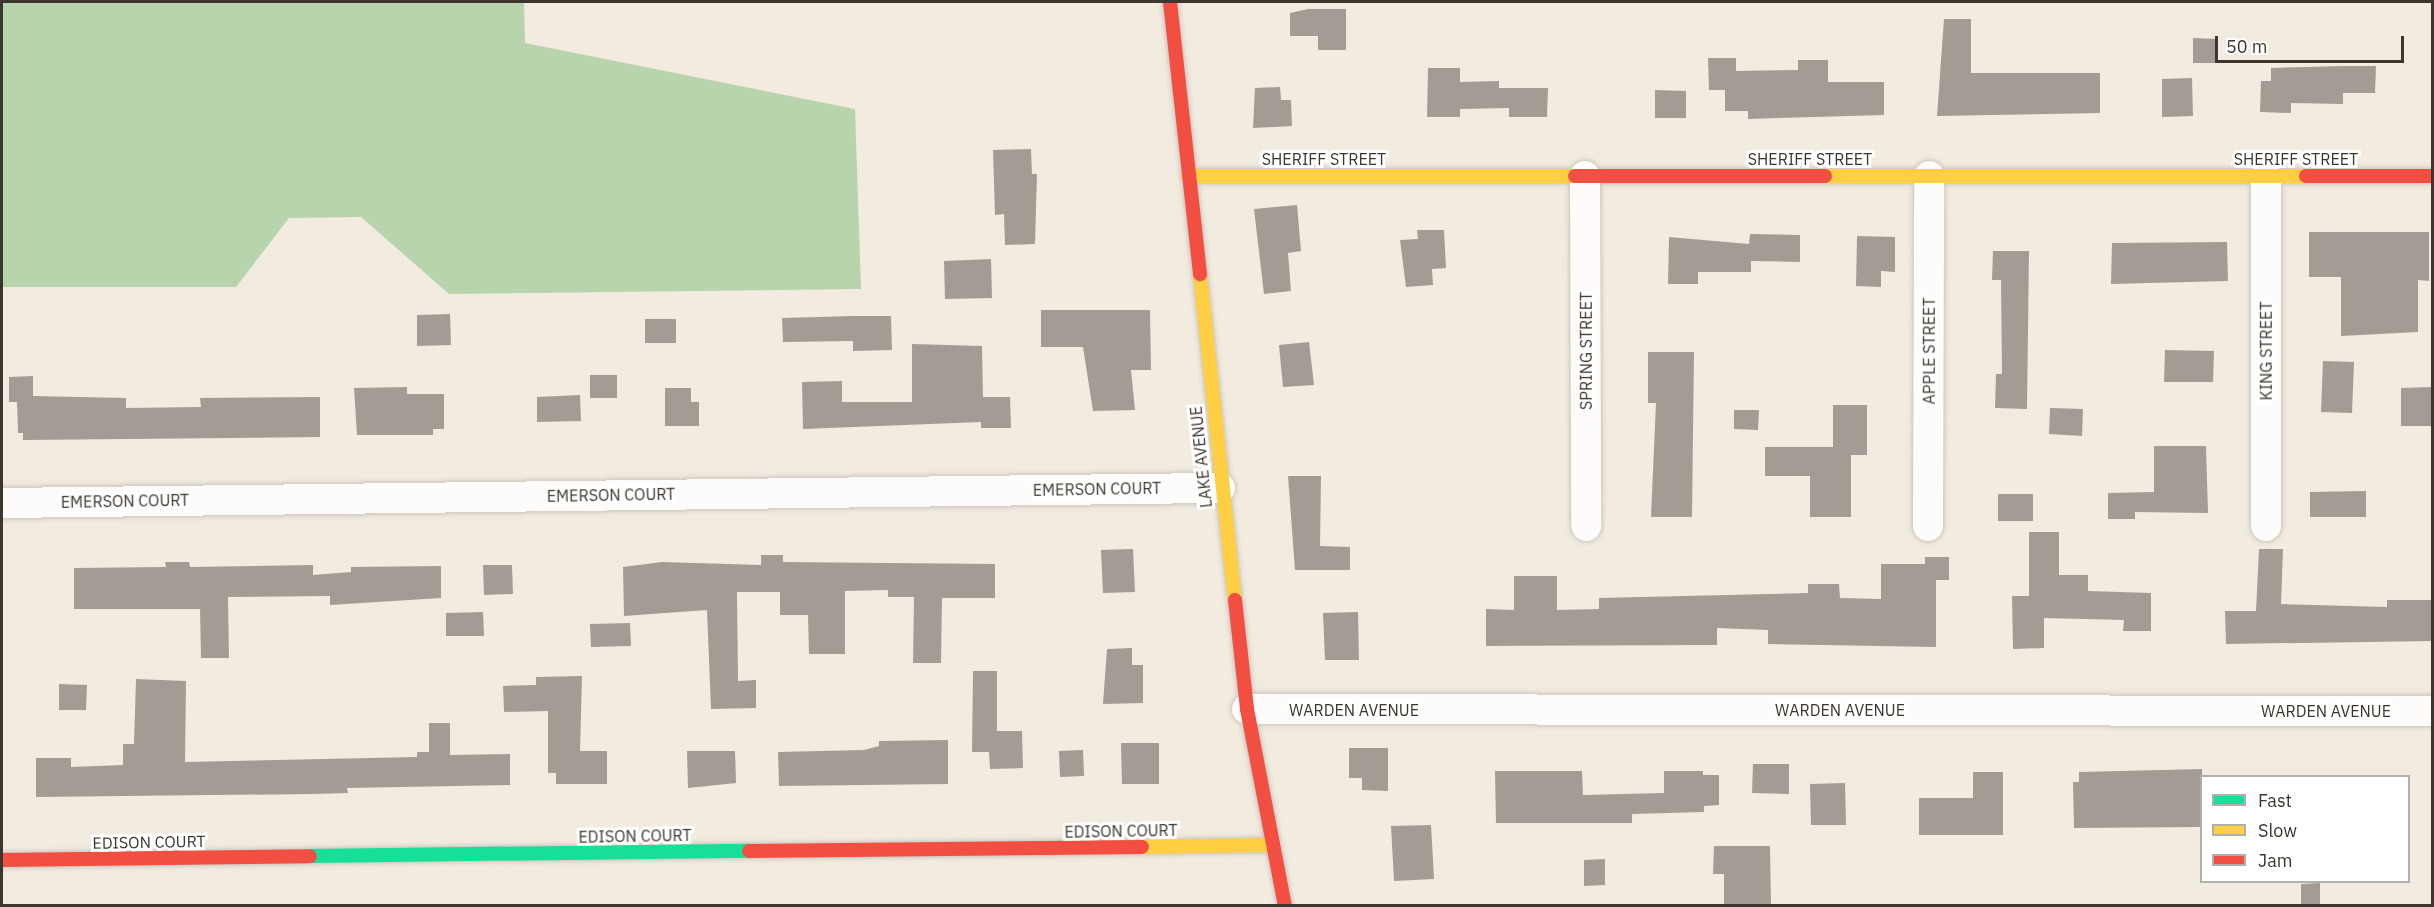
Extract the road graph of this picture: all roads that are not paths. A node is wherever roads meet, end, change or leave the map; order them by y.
1 (1170, 2) edge
2 (1188, 176) junction
3 (1585, 176) junction
4 (1929, 176) junction
5 (2265, 176) junction
6 (2433, 176) edge
7 (1220, 488) junction
8 (2, 503) edge
9 (1586, 526) dead end
10 (1928, 526) dead end
11 (2266, 526) dead end
12 (1246, 710) junction
13 (2433, 711) edge
14 (1270, 845) junction
15 (2, 860) edge
16 (1285, 906) edge

1 - 2 street, LAKE AVENUE
2 - 3 street, SHERIFF STREET
2 - 7 street, LAKE AVENUE
3 - 4 street, SHERIFF STREET
3 - 9 street, SPRING STREET
4 - 5 street, SHERIFF STREET
4 - 10 street, APPLE STREET
5 - 6 street, SHERIFF STREET
5 - 11 street, KING STREET
7 - 8 street, EMERSON COURT
7 - 12 street, LAKE AVENUE
12 - 13 street, WARDEN AVENUE
12 - 14 street, LAKE AVENUE
14 - 15 street, EDISON COURT
14 - 16 street, LAKE AVENUE

